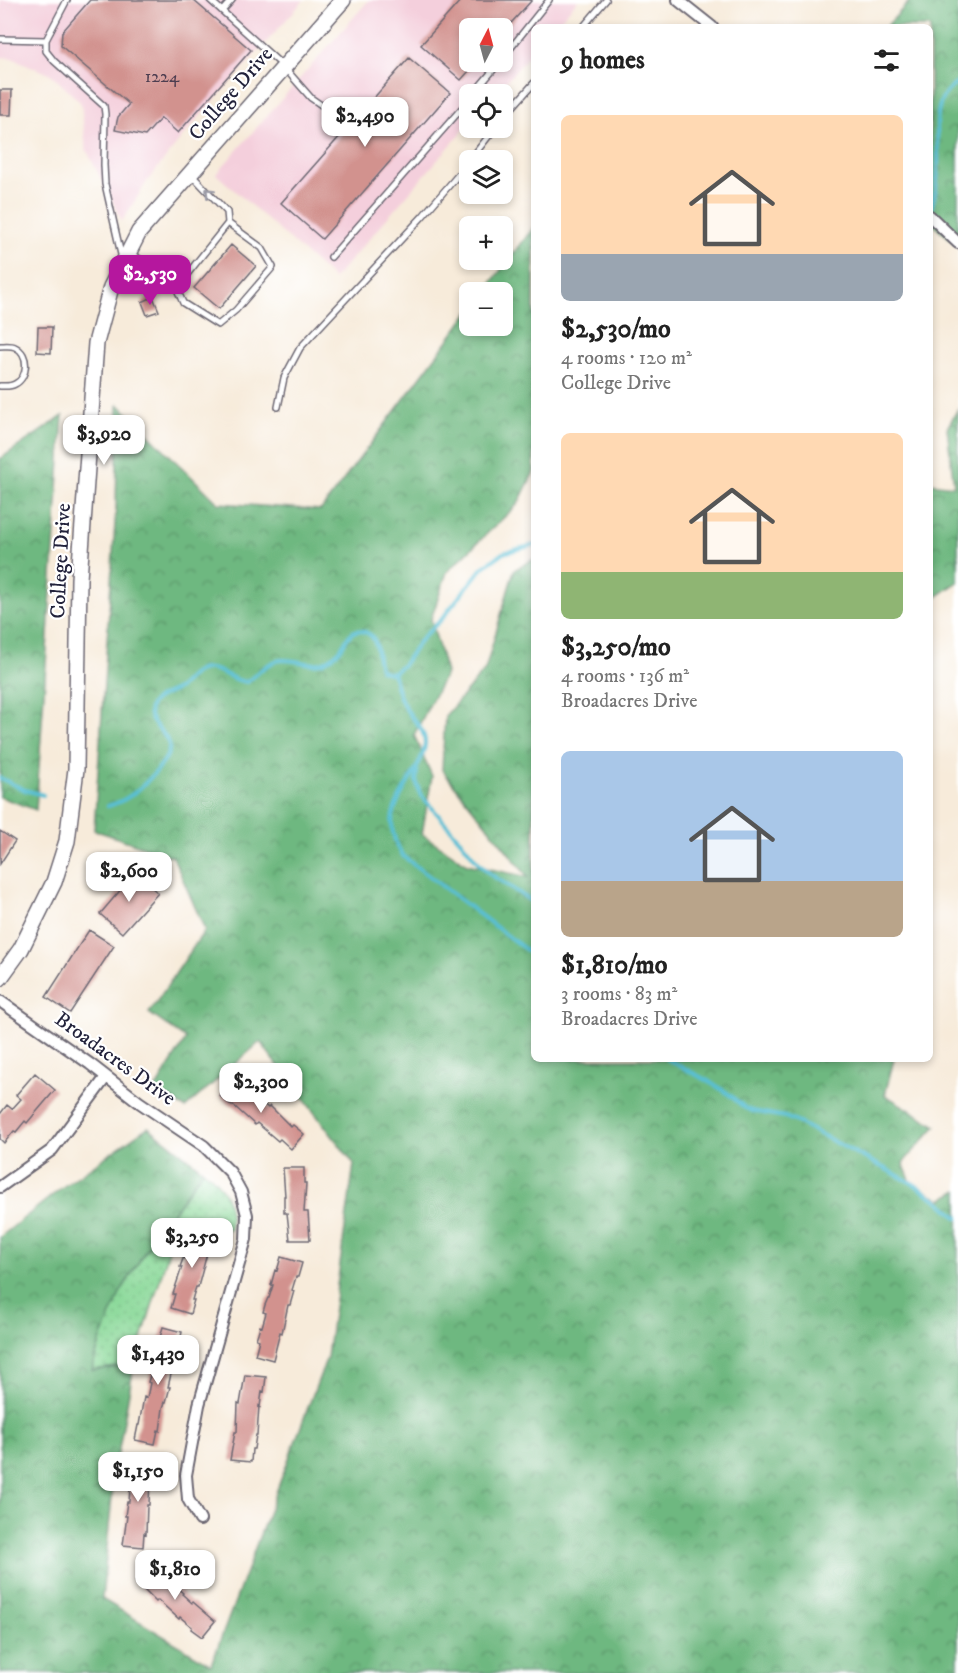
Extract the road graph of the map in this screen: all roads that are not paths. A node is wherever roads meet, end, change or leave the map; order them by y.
1 (67, 0) edge
2 (210, 0) edge
3 (232, 0) edge
4 (343, 0) edge
5 (549, 0) edge
6 (606, 0) edge
7 (678, 0) edge
8 (222, 11) junction
9 (586, 24) edge
10 (708, 24) edge
11 (0, 39) edge
12 (46, 40) junction
13 (513, 46) edge
14 (283, 66) junction
15 (492, 72) edge
16 (482, 84) edge
17 (531, 86) edge
18 (513, 106) edge
19 (459, 112) edge
20 (340, 118) dead end
21 (487, 138) edge
22 (478, 150) edge
23 (190, 173) junction
24 (459, 174) edge
25 (933, 219) edge
26 (228, 223) junction
27 (958, 243) edge
28 (331, 257) dead end
29 (126, 258) junction
30 (173, 280) junction
31 (0, 346) edge
32 (0, 386) edge
33 (278, 407) dead end
34 (0, 978) edge
35 (0, 1001) edge
36 (106, 1077) junction
37 (0, 1187) edge
38 (200, 1520) dead end

1 - 12 lane
2 - 8 lane
3 - 8 lane
4 - 14 main road, College Drive
5 - 13 lane
6 - 9 lane
7 - 10 street
8 - 14 lane
11 - 12 lane
12 - 29 lane
14 - 20 lane
14 - 23 main road, College Drive
15 - 16 lane
17 - 18 lane
19 - 28 lane
21 - 22 lane
26 -> 23 lane
23 - 29 main road, College Drive
24 - 33 lane
25 - 27 street
26 - 30 lane
26 - 30 lane
29 - 30 lane
29 - 34 main road, College Drive
31 - 32 lane
35 - 36 street, Broadacres Drive
36 - 37 street
36 - 38 street, Broadacres Drive

